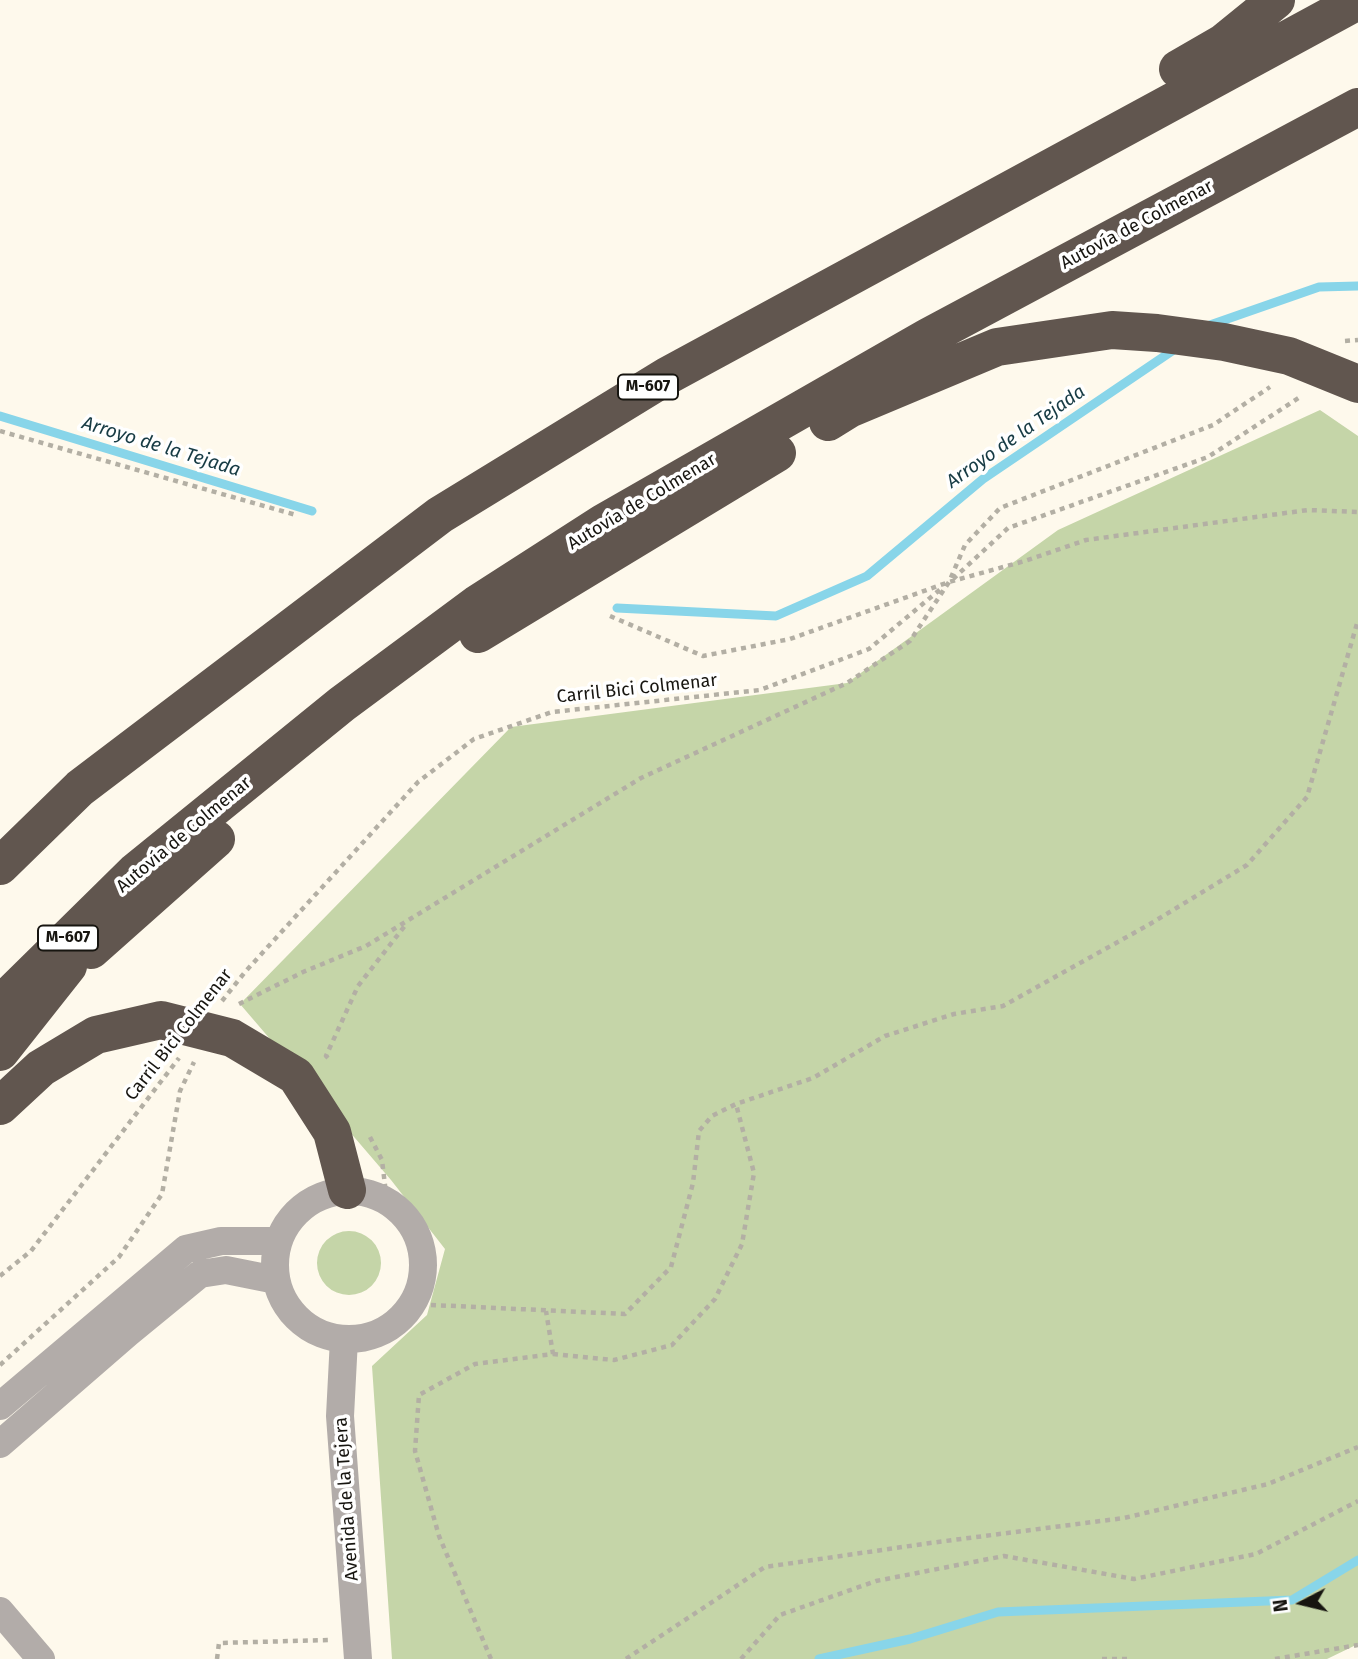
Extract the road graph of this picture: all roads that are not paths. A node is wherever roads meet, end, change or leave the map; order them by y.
1 (1276, 0) edge
2 (1358, 1) edge
3 (1358, 107) edge
4 (900, 248) junction
5 (1358, 384) edge
6 (0, 866) edge
7 (135, 872) junction
8 (58, 979) junction
9 (0, 1005) edge
10 (0, 1052) edge
11 (0, 1106) edge
12 (347, 1190) junction
13 (278, 1241) junction
14 (276, 1280) junction
15 (344, 1339) junction
16 (0, 1406) edge
17 (0, 1444) edge
18 (0, 1611) edge
19 (358, 1649) edge
20 (41, 1659) edge

1 - 4 highway
2 - 4 highway, M-607
3 - 7 highway, Autovía de Colmenar / M-607
4 - 6 highway, M-607
5 - 8 highway
7 - 8 highway
7 - 9 highway, Autovía de Colmenar / M-607
8 - 10 highway
11 - 12 highway
12 - 13 street
12 - 15 street
13 - 14 street
13 - 16 street
14 - 15 street
14 - 17 street
15 - 19 street, Avenida de la Tejera
18 - 20 street

